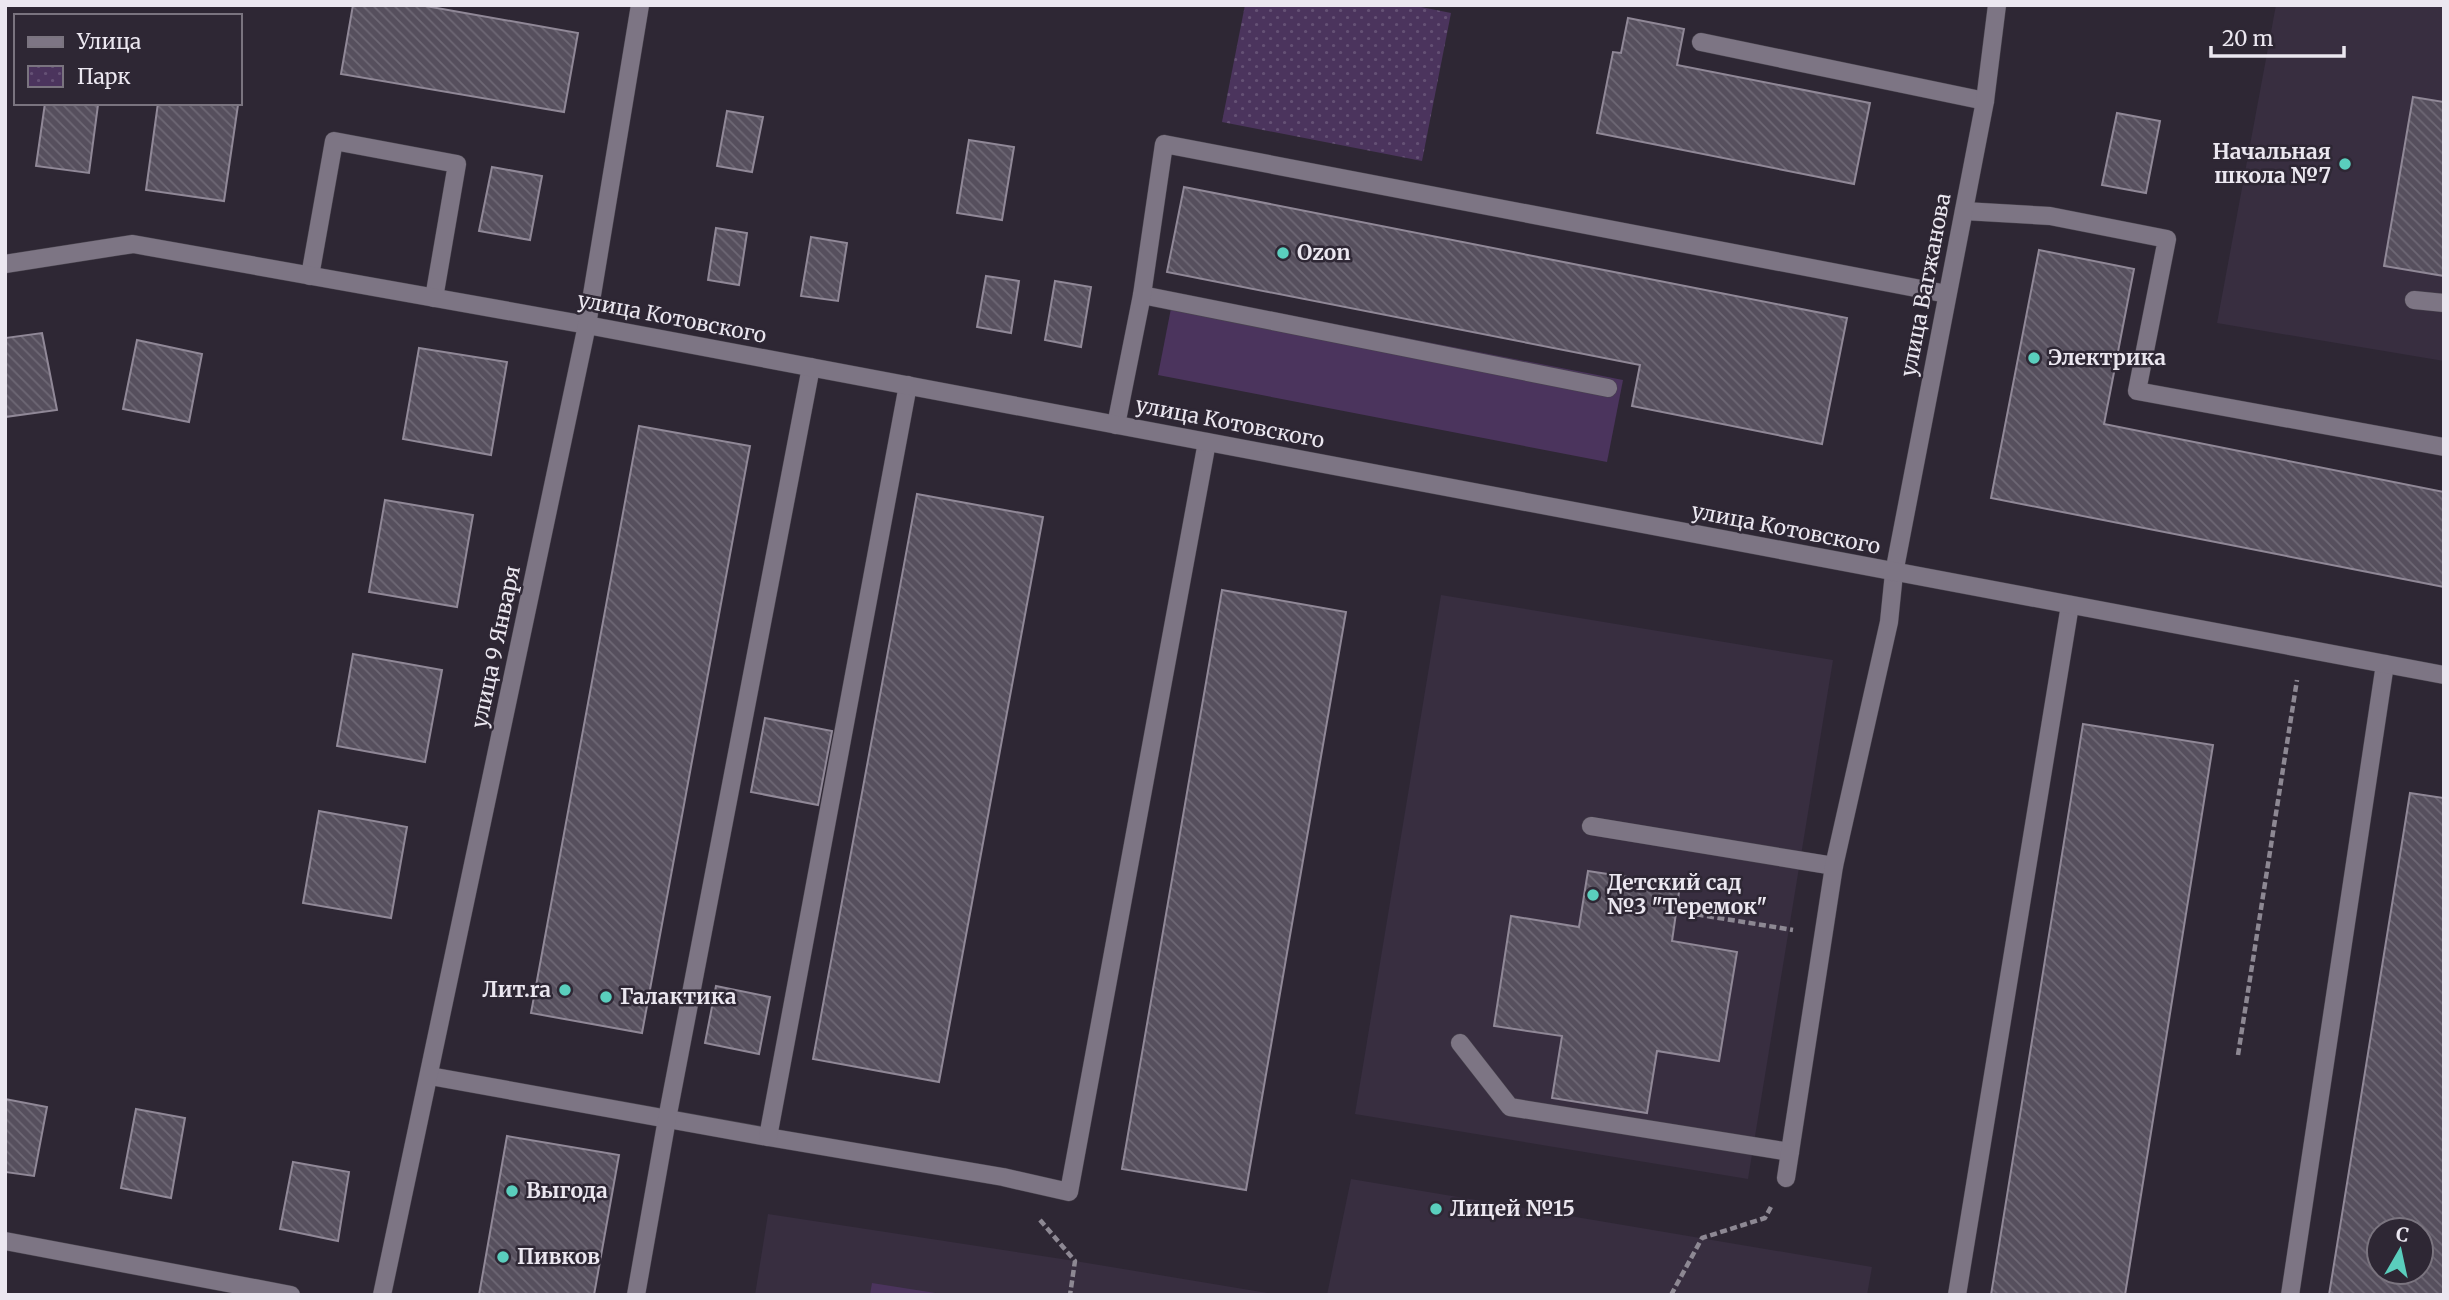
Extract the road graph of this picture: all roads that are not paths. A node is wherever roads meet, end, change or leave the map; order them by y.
1 (640, 5) edge
2 (1997, 5) edge
3 (1701, 42) dead end
4 (1985, 102) junction
5 (1964, 211) junction
6 (5, 264) edge
7 (310, 276) junction
8 (1947, 294) junction
9 (1142, 295) junction
10 (434, 298) junction
11 (2414, 300) dead end
12 (2444, 303) edge
13 (587, 325) junction
14 (811, 367) junction
15 (908, 385) junction
16 (1608, 388) dead end
17 (1116, 425) junction
18 (1207, 442) junction
19 (2444, 447) edge
20 (1894, 573) junction
21 (2070, 605) junction
22 (2385, 664) junction
23 (2444, 675) edge
24 (1591, 826) dead end
25 (1834, 866) junction
26 (1460, 1043) dead end
27 (430, 1076) junction
28 (667, 1119) junction
29 (768, 1137) junction
30 (1790, 1152) junction
31 (1786, 1178) road end
32 (5, 1241) edge
33 (291, 1295) edge
34 (382, 1295) edge
35 (636, 1295) edge
36 (1957, 1295) edge
37 (2290, 1295) edge

1 - 13 street, улица 9 Января
2 - 4 street, улица Вагжанова
3 - 4 street
4 - 5 street, улица Вагжанова
5 - 8 street, улица Вагжанова
5 - 19 street
6 - 7 street, улица Котовского
7 - 10 street, улица Котовского
7 - 10 street
8 - 9 street
8 - 20 street, улица Вагжанова
9 - 16 street
9 - 17 street
10 - 13 street, улица Котовского
11 - 12 street
13 - 14 street, улица Котовского
13 - 27 street, улица 9 Января
14 - 15 street, улица Котовского
14 - 28 street
15 - 17 street, улица Котовского
15 - 29 street
17 - 18 street, улица Котовского
18 - 20 street, улица Котовского
18 - 29 street
20 - 21 street, улица Котовского
20 - 25 street, улица Вагжанова
21 - 22 street, улица Котовского
21 - 36 street
22 - 23 street, улица Котовского
22 - 37 street
24 - 25 street
25 - 30 street, улица Вагжанова
26 - 30 street
27 - 28 street
27 - 34 street, улица 9 Января
28 - 29 street
28 - 35 street
30 - 31 street, улица Вагжанова
32 - 33 street

